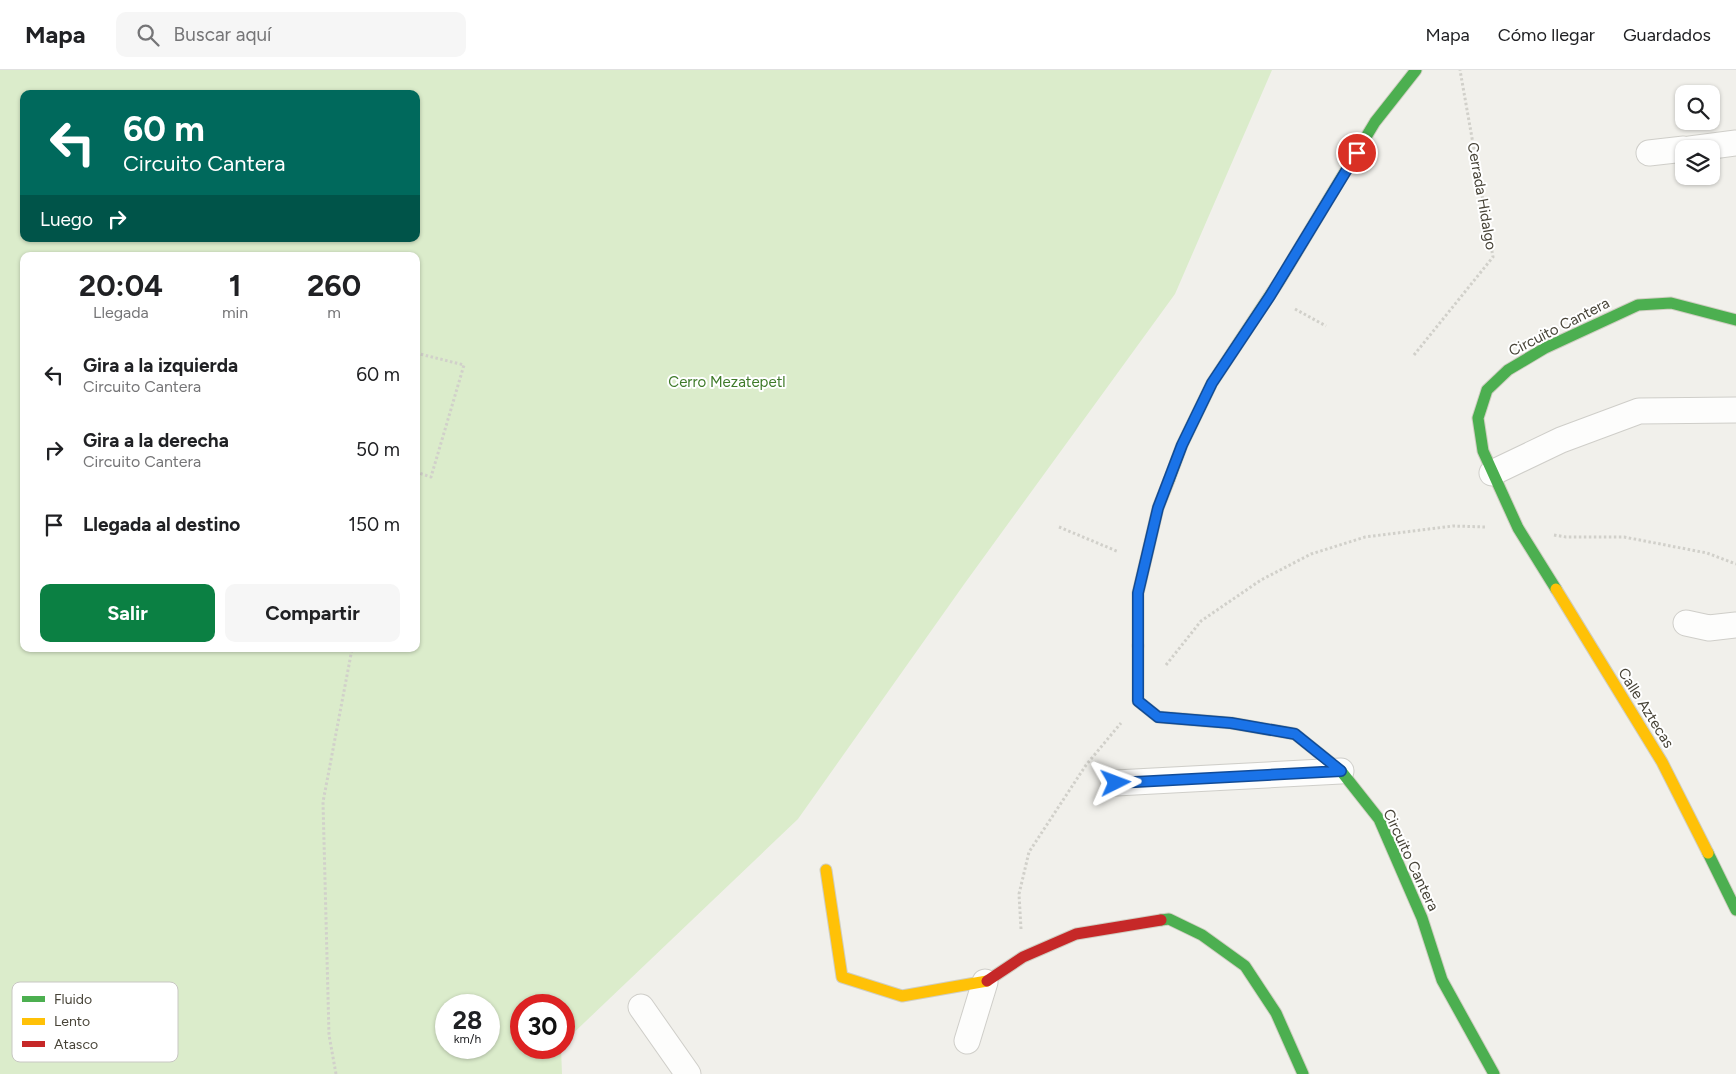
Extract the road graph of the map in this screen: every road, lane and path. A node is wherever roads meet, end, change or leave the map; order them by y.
1 (1416, 70) edge
2 (1460, 70) edge
3 (1736, 143) edge
4 (1720, 145) edge
5 (1675, 150) edge
6 (1649, 152) dead end
7 (1270, 296) junction
8 (1736, 320) edge
9 (1326, 326) dead end
10 (420, 354) edge
11 (1414, 355) dead end
12 (1736, 410) edge
13 (420, 473) edge
14 (1492, 473) junction
15 (1059, 527) dead end
16 (1518, 528) junction
17 (1145, 563) junction
18 (1736, 564) edge
19 (1686, 622) dead end
20 (1736, 625) edge
21 (351, 652) edge
22 (1138, 701) junction
23 (1341, 771) junction
24 (1116, 783) dead end
25 (826, 870) dead end
26 (1736, 910) edge
27 (1023, 957) junction
28 (985, 982) junction
29 (641, 1007) dead end
30 (967, 1041) dead end
31 (336, 1074) edge
32 (688, 1074) edge
33 (1303, 1074) edge
34 (1494, 1074) edge

1 - 7 street
2 - 11 path, Cerrada Hidalgo
3 - 4 street
5 - 6 street
7 - 9 path
7 - 17 street
8 - 14 street, Circuito Cantera
10 - 13 path
12 - 14 street
14 - 16 street, Circuito Cantera
15 - 17 path
16 - 18 path
16 - 22 path
16 - 26 street, Calle Aztecas
17 - 22 street
19 - 20 street
21 - 31 path
22 - 23 street, Circuito Cantera
22 - 27 path
23 - 24 street
23 - 34 street, Circuito Cantera
25 - 28 street
27 - 28 street
27 - 33 street
28 - 30 street
29 - 32 street

